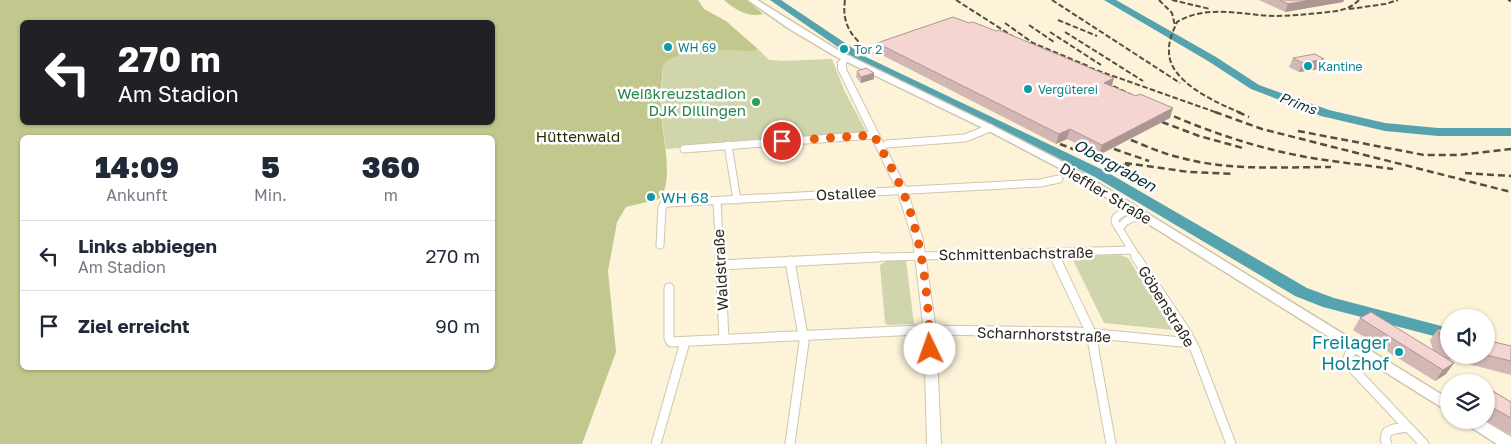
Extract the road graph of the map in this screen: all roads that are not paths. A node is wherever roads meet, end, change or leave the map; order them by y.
1 (752, 0) edge
2 (851, 60) junction
3 (990, 128) junction
4 (874, 135) junction
5 (887, 144) dead end
6 (728, 145) junction
7 (684, 149) dead end
8 (1059, 179) dead end
9 (902, 190) junction
10 (737, 200) junction
11 (717, 201) junction
12 (1130, 208) junction
13 (1141, 214) junction
14 (1119, 228) junction
15 (660, 245) dead end
16 (1132, 250) junction
17 (1053, 252) junction
18 (920, 255) junction
19 (790, 261) junction
20 (720, 265) junction
21 (670, 288) dead end
22 (930, 330) junction
23 (1091, 333) junction
24 (804, 336) junction
25 (724, 340) junction
26 (686, 342) junction
27 (1192, 343) junction
28 (1356, 348) junction
29 (1440, 400) edge
30 (1407, 427) junction
31 (1485, 429) edge
32 (656, 444) edge
33 (790, 444) edge
34 (934, 444) edge
35 (1111, 444) edge
36 (1231, 444) edge
37 (1387, 444) edge
38 (1424, 444) edge
39 (1509, 444) edge

1 - 2 main road, Dieffler Straße
2 - 3 main road, Dieffler Straße
2 - 4 street
3 - 5 street
3 - 12 main road, Dieffler Straße
4 - 6 street
4 - 9 street
6 - 7 street
6 - 10 street
8 - 9 street, Ostallee
9 - 10 street, Ostallee
9 - 18 street
10 - 11 street, Ostallee
11 - 15 street, Ostallee
11 - 20 street, Waldstraße
12 - 13 main road, Dieffler Straße
12 - 14 street
13 - 14 street
13 - 28 main road, Dieffler Straße
14 - 16 street, Göbenstraße
16 - 17 street, Schmittenbachstraße
16 - 27 street, Göbenstraße
17 - 18 street, Schmittenbachstraße
17 - 23 street
18 - 19 street, Schmittenbachstraße
18 - 22 street
19 - 20 street, Schmittenbachstraße
19 - 24 street
20 - 25 street, Waldstraße
21 - 26 street
22 - 23 street, Scharnhorststraße
22 - 24 street, Scharnhorststraße
22 - 34 street
23 - 27 street, Scharnhorststraße
23 - 35 street
24 - 25 street, Scharnhorststraße
24 - 33 street
25 - 26 street, Scharnhorststraße
26 - 32 street
27 - 36 street, Göbenstraße
28 - 29 main road, Dieffler Straße
28 - 30 street
30 - 37 street
30 - 38 street
31 - 39 main road

